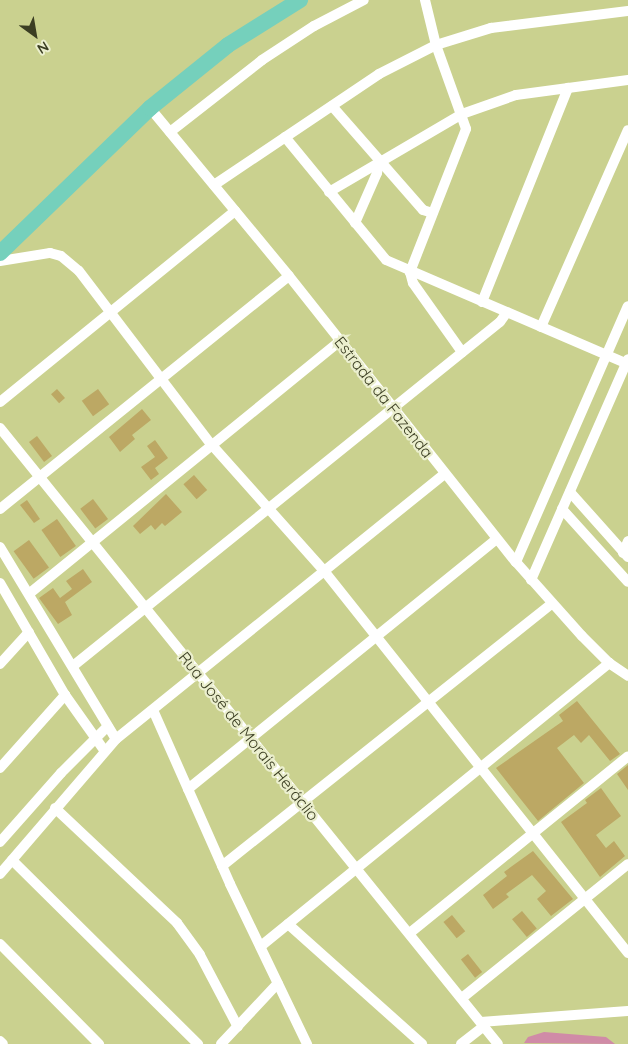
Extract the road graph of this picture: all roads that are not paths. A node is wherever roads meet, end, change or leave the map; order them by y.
1 (364, 0) edge
2 (425, 0) edge
3 (298, 1) edge
4 (628, 11) edge
5 (436, 45) junction
6 (628, 80) edge
7 (568, 88) junction
8 (332, 106) junction
9 (150, 108) junction
10 (462, 114) junction
11 (628, 130) edge
12 (170, 132) junction
13 (285, 138) junction
14 (379, 160) junction
15 (214, 185) junction
16 (329, 192) junction
17 (235, 211) junction
18 (433, 213) junction
19 (355, 223) junction
20 (0, 253) edge
21 (0, 261) edge
22 (410, 272) junction
23 (288, 276) junction
24 (482, 302) junction
25 (628, 306) edge
26 (111, 310) junction
27 (507, 312) junction
28 (541, 327) junction
29 (340, 341) junction
30 (462, 352) junction
31 (608, 355) junction
32 (627, 362) edge
33 (162, 377) junction
34 (0, 402) edge
35 (392, 408) junction
36 (0, 428) edge
37 (211, 444) junction
38 (445, 474) junction
39 (39, 477) junction
40 (570, 492) junction
41 (266, 507) junction
42 (0, 509) edge
43 (562, 509) junction
44 (497, 539) junction
45 (628, 541) edge
46 (93, 543) junction
47 (0, 547) edge
48 (625, 555) edge
49 (516, 562) junction
50 (325, 572) junction
51 (531, 580) junction
52 (628, 582) edge
53 (0, 583) edge
54 (30, 593) junction
55 (551, 604) junction
56 (144, 606) junction
57 (29, 632) junction
58 (376, 637) junction
59 (609, 663) junction
60 (0, 664) edge
61 (73, 666) junction
62 (199, 673) junction
63 (628, 676) edge
64 (65, 695) junction
65 (429, 702) junction
66 (153, 710) junction
67 (108, 726) junction
68 (95, 738) junction
69 (116, 739) junction
70 (250, 739) junction
71 (104, 750) junction
72 (628, 756) edge
73 (0, 768) edge
74 (482, 768) junction
75 (188, 789) junction
76 (302, 803) junction
77 (55, 808) junction
78 (534, 833) junction
79 (0, 842) edge
80 (12, 860) junction
81 (628, 864) edge
82 (222, 866) junction
83 (356, 870) junction
84 (0, 874) edge
85 (585, 898) junction
86 (288, 924) junction
87 (411, 932) junction
88 (0, 944) edge
89 (261, 946) junction
90 (628, 953) edge
91 (278, 983) junction
92 (462, 998) junction
93 (628, 1011) edge
94 (482, 1024) junction
95 (238, 1027) junction
96 (0, 1041) edge
97 (3, 1044) edge
98 (98, 1044) edge
99 (198, 1044) edge
100 (222, 1044) edge
101 (307, 1044) edge
102 (422, 1044) edge
103 (461, 1044) edge
104 (498, 1044) edge

1 - 12 street
2 - 5 street
3 - 9 main road
4 - 5 street
5 - 8 street
5 - 10 street
6 - 7 street
7 - 10 street
7 - 24 street
8 - 13 street
8 - 14 street
9 - 12 street, Estrada da Fazenda
9 - 20 main road
10 - 14 street
10 - 18 street
11 - 28 street
12 - 15 street, Estrada da Fazenda
13 - 15 street
13 - 16 street
14 - 16 street
14 - 18 street
14 - 19 street
15 - 17 street, Estrada da Fazenda
16 - 19 street
17 - 23 street, Estrada da Fazenda
17 - 26 street
18 - 22 street
19 - 22 street
21 - 26 street
22 - 24 street
22 - 30 street
23 - 29 street, Estrada da Fazenda
23 - 33 street
24 - 27 street
25 - 31 street
26 - 33 street
26 - 34 street
27 - 28 street
27 - 30 street
28 - 31 street
29 - 35 street, Estrada da Fazenda
29 - 37 street
30 - 35 street
31 - 32 street
31 - 49 street
32 - 40 street
33 - 37 street
33 - 39 street
35 - 38 street, Estrada da Fazenda
35 - 41 street
36 - 39 street, Rua José de Morais Heráclio
37 - 41 street
37 - 46 street
38 - 44 street, Estrada da Fazenda
38 - 50 street
39 - 42 street
39 - 46 street, Rua José de Morais Heráclio
40 - 43 street
40 - 48 street
41 - 50 street
41 - 56 street
43 - 51 street
43 - 52 street
44 - 49 street, Estrada da Fazenda
44 - 58 street
45 - 48 street
46 - 54 street
46 - 56 street, Rua José de Morais Heráclio
47 - 54 street
49 - 51 street, Estrada da Fazenda
50 - 58 street
50 - 62 street
51 - 55 street, Estrada da Fazenda
53 - 57 street
54 - 61 street
55 - 59 street, Estrada da Fazenda
55 - 65 street
56 - 61 street
56 - 62 street, Rua José de Morais Heráclio
57 - 60 street
57 - 64 street
58 - 65 street
58 - 70 street
59 - 63 street, Estrada da Fazenda
59 - 74 street
61 - 67 street
62 - 66 street
62 - 70 street, Rua José de Morais Heráclio
64 - 68 street
64 - 73 street
65 - 74 street
65 - 76 street
66 - 69 street
66 - 75 street
67 - 68 street
67 - 69 street
68 - 71 street
68 - 79 street
69 - 71 street
70 - 75 street
70 - 76 street, Rua José de Morais Heráclio
71 - 77 street
72 - 78 street
74 - 78 street
74 - 83 street
75 - 82 street
76 - 82 street
76 - 83 street, Rua José de Morais Heráclio
77 - 80 street
77 - 95 street
78 - 85 street
78 - 87 street
80 - 84 street
80 - 99 street
81 - 85 street
82 - 89 street
83 - 86 street
83 - 87 street, Rua José de Morais Heráclio
85 - 90 street
85 - 92 street
86 - 89 street
86 - 102 street
87 - 92 street, Rua José de Morais Heráclio
88 - 98 street
89 - 91 street
91 - 95 street
91 - 101 street
92 - 94 street, Rua José de Morais Heráclio
93 - 94 street
94 - 103 street
94 - 104 street, Rua José de Morais Heráclio
95 - 100 street
96 - 97 street

